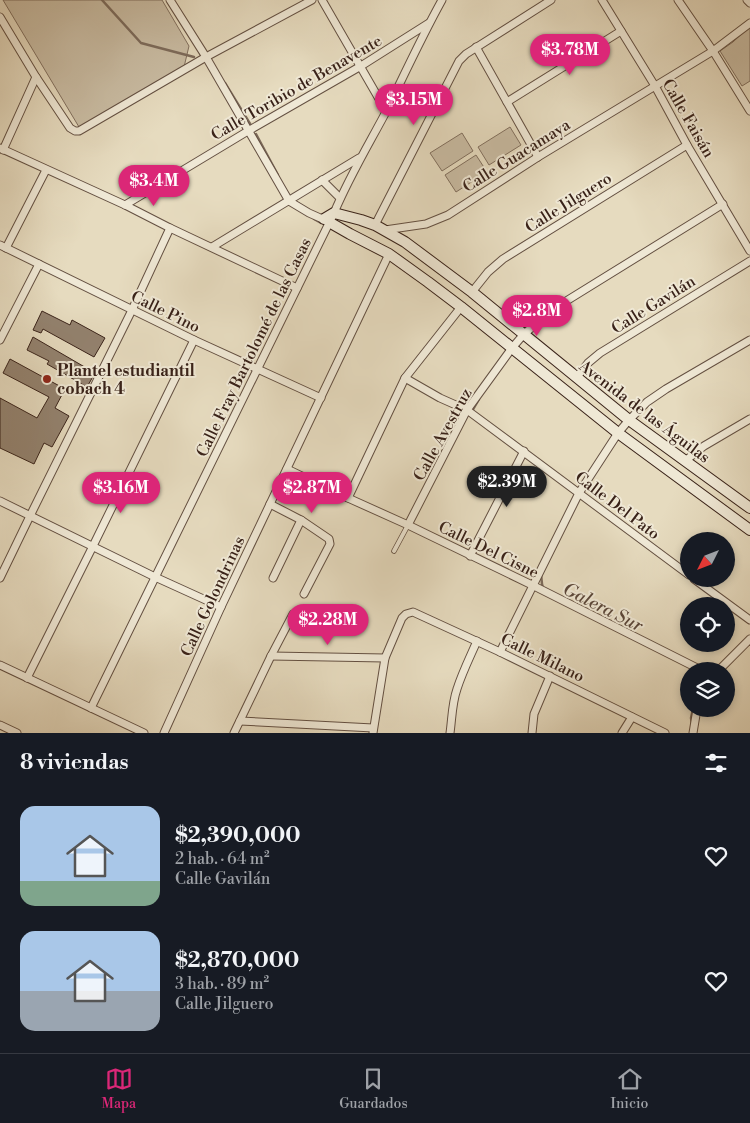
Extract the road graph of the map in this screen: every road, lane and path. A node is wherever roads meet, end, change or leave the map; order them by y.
1 (170, 0) edge
2 (312, 0) edge
3 (322, 0) edge
4 (442, 0) edge
5 (552, 0) edge
6 (602, 0) edge
7 (678, 0) edge
8 (747, 0) edge
9 (750, 3) edge
10 (0, 17) edge
11 (429, 22) junction
12 (750, 23) edge
13 (621, 31) junction
14 (476, 47) junction
15 (713, 51) junction
16 (206, 57) junction
17 (361, 66) junction
18 (36, 77) junction
19 (655, 86) junction
20 (507, 102) junction
21 (386, 111) junction
22 (750, 111) edge
23 (248, 131) junction
24 (687, 145) junction
25 (1, 149) edge
26 (360, 157) junction
27 (538, 157) junction
28 (46, 170) junction
29 (322, 180) junction
30 (340, 198) junction
31 (289, 200) junction
32 (723, 204) junction
33 (125, 205) junction
34 (329, 218) junction
35 (170, 228) junction
36 (380, 228) junction
37 (3, 246) edge
38 (212, 247) junction
39 (750, 251) edge
40 (389, 254) junction
41 (750, 261) edge
42 (39, 264) junction
43 (297, 288) junction
44 (472, 292) junction
45 (461, 307) junction
46 (132, 310) junction
47 (524, 334) junction
48 (0, 340) edge
49 (194, 340) junction
50 (750, 340) edge
51 (512, 348) junction
52 (257, 368) junction
53 (405, 378) junction
54 (576, 378) junction
55 (321, 398) junction
56 (467, 410) junction
57 (750, 419) edge
58 (629, 420) junction
59 (618, 433) junction
60 (524, 451) junction
61 (685, 461) junction
62 (287, 468) junction
63 (579, 493) junction
64 (348, 498) junction
65 (0, 501) edge
66 (270, 504) junction
67 (750, 508) edge
68 (30, 516) junction
69 (301, 520) junction
70 (408, 524) junction
71 (750, 530) edge
72 (93, 546) junction
73 (394, 552) dead end
74 (470, 556) junction
75 (680, 568) edge
76 (155, 577) junction
77 (0, 578) edge
78 (273, 578) dead end
79 (532, 585) junction
80 (706, 588) edge
81 (304, 594) dead end
82 (221, 607) junction
83 (293, 614) dead end
84 (750, 620) edge
85 (750, 639) edge
86 (477, 641) junction
87 (500, 652) junction
88 (271, 656) junction
89 (385, 658) junction
90 (685, 662) edge
91 (727, 662) edge
92 (0, 665) edge
93 (550, 676) junction
94 (27, 678) junction
95 (91, 708) junction
96 (696, 717) edge
97 (632, 718) junction
98 (240, 720) junction
99 (0, 725) edge
100 (373, 731) edge
101 (17, 733) edge
102 (144, 733) edge
103 (164, 733) edge
104 (234, 733) edge
105 (450, 733) edge
106 (532, 733) edge
107 (622, 733) edge
108 (665, 733) edge
109 (693, 733) edge

1 - 16 street
2 - 16 street
3 - 17 street
4 - 11 street, Calle Fray Bartolomé de las Casas
5 - 14 street
6 - 13 street, Calle Faisán
7 - 15 street
8 - 9 street
10 - 18 street
11 - 17 street, Calle Toribio de Benavente
11 - 21 street, Calle Fray Bartolomé de las Casas
12 - 15 street, Calle Guacamaya
13 - 19 street, Calle Faisán
13 - 20 street
14 - 20 street
14 - 36 street
15 - 19 street, Calle Guacamaya
15 - 22 street
16 - 18 street
16 - 23 street
17 - 21 street
17 - 23 street, Calle Toribio de Benavente
18 - 25 street
19 - 24 street, Calle Faisán
19 - 27 street, Calle Guacamaya
20 - 27 street
21 - 26 street, Calle Fray Bartolomé de las Casas
23 - 31 street
23 - 33 street, Calle Toribio de Benavente
24 - 32 street, Calle Faisán
24 - 44 street, Calle Jilguero
25 - 28 street
26 - 29 street
26 - 30 street, Calle Fray Bartolomé de las Casas
27 - 36 street, Calle Guacamaya
28 - 33 street
28 - 37 street
29 - 30 street
29 - 31 street
30 - 34 street, Calle Fray Bartolomé de las Casas
31 - 34 street
31 - 38 street
32 - 39 street, Calle Faisán
32 - 47 street, Calle Avestruz
33 - 35 street
34 - 36 street, Avenida de las Águilas
34 - 40 street, Avenida de las Águilas
34 - 43 street, Calle Fray Bartolomé de las Casas
35 - 38 street
35 - 46 street
36 - 44 street, Avenida de las Águilas
37 - 42 street, Calle Pino
38 - 43 street
40 - 45 street, Avenida de las Águilas
40 - 55 street, Calle Golondrinas
41 - 54 street, Calle Gavilán
42 - 46 street, Calle Pino
42 - 48 street
43 - 52 street, Calle Fray Bartolomé de las Casas
44 - 47 street, Avenida de las Águilas
45 - 51 street, Avenida de las Águilas
45 - 53 street
46 - 49 street, Calle Pino
46 - 68 street
47 - 51 street, Calle Avestruz
47 - 54 street, Avenida de las Águilas
49 - 52 street, Calle Pino
49 - 72 street
50 - 58 street
51 - 56 street, Calle Avestruz
51 - 59 street, Avenida de las Águilas
52 - 55 street, Calle Pino
52 - 76 street, Calle Fray Bartolomé de las Casas
53 - 56 street, Calle Del Pato
53 - 64 street
54 - 58 street, Avenida de las Águilas
55 - 62 street, Calle Golondrinas
56 - 60 street, Calle Del Pato
56 - 70 street, Calle Avestruz
57 - 61 street
58 - 59 street
58 - 61 street, Avenida de las Águilas
59 - 63 street
59 - 71 street, Avenida de las Águilas
60 - 63 street, Calle Del Pato
60 - 74 street
61 - 67 street, Avenida de las Águilas
62 - 64 street, Calle Del Cisne
62 - 66 street, Calle Golondrinas
63 - 75 street, Calle Del Pato
63 - 79 street
64 - 70 street, Calle Del Cisne
65 - 68 street
66 - 69 street
66 - 82 street, Calle Golondrinas
68 - 72 street
68 - 77 street
69 - 78 street
69 - 81 street
70 - 73 lane, Calle Avestruz
70 - 74 street, Calle Del Cisne
72 - 76 street
72 - 94 street
74 - 79 street, Calle Del Cisne
76 - 82 street
76 - 95 street, Calle Fray Bartolomé de las Casas
79 - 87 street
79 - 90 street, Calle Del Cisne
80 - 84 street
82 - 103 street, Calle Golondrinas
83 - 88 street
85 - 91 street
86 - 87 street, Calle Milano
86 - 89 street, Calle Milano
86 - 105 street
87 - 93 street, Calle Milano
88 - 89 street
88 - 98 street
89 - 100 street
92 - 94 street
93 - 97 street, Calle Milano
93 - 106 street
94 - 95 street
95 - 102 street
96 - 109 street
97 - 107 street
97 - 108 street, Calle Milano
98 - 100 street
98 - 104 street
99 - 101 street

